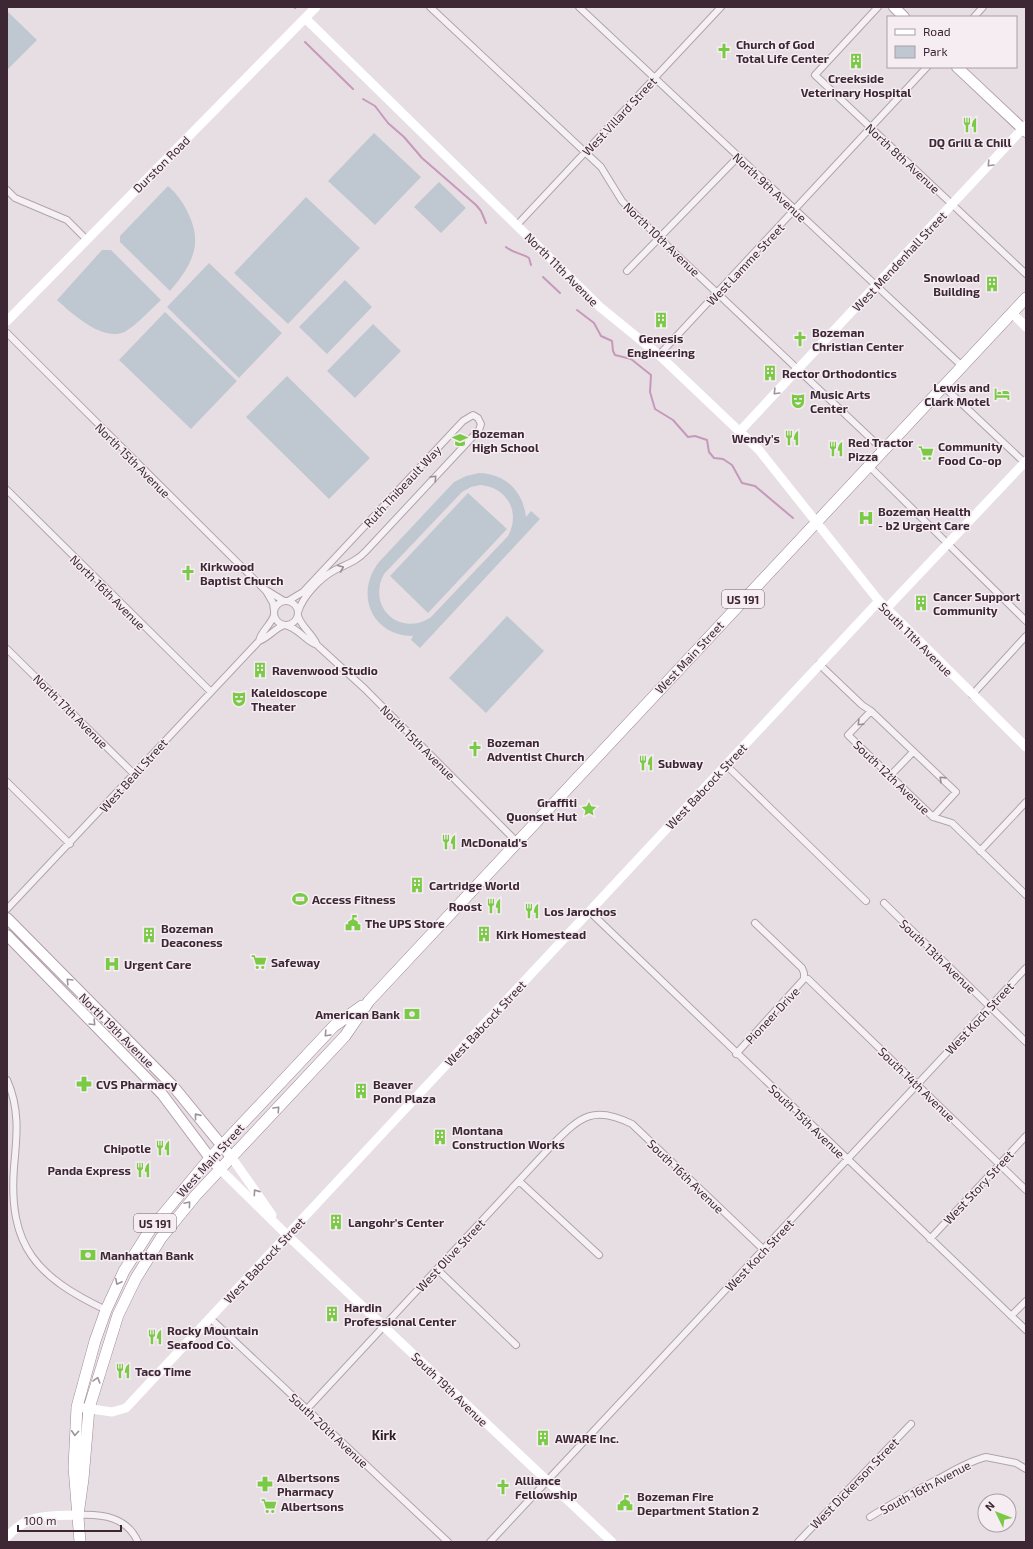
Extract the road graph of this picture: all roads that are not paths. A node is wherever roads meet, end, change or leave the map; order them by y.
1 (316, 7) edge
2 (430, 7) edge
3 (579, 7) edge
4 (721, 7) edge
5 (878, 7) edge
6 (894, 7) edge
7 (983, 7) edge
8 (903, 16) edge
9 (975, 16) edge
10 (305, 18) junction
11 (926, 68) edge
12 (958, 68) edge
13 (655, 78) junction
14 (871, 128) junction
15 (1025, 129) edge
16 (586, 152) junction
17 (737, 158) junction
18 (7, 190) edge
19 (952, 204) junction
20 (795, 210) junction
21 (517, 225) junction
22 (659, 238) junction
23 (87, 240) junction
24 (627, 271) dead end
25 (1026, 274) edge
26 (875, 286) junction
27 (718, 293) junction
28 (1021, 307) edge
29 (7, 322) edge
30 (1026, 327) edge
31 (7, 333) edge
32 (659, 355) junction
33 (962, 366) junction
34 (798, 369) junction
35 (943, 386) junction
36 (740, 431) junction
37 (884, 450) junction
38 (1026, 463) edge
39 (869, 466) junction
40 (7, 490) edge
41 (816, 522) junction
42 (948, 544) junction
43 (260, 586) junction
44 (286, 601) junction
45 (878, 601) junction
46 (886, 609) junction
47 (274, 613) junction
48 (298, 614) junction
49 (1026, 621) edge
50 (285, 625) junction
51 (1026, 636) edge
52 (259, 641) junction
53 (317, 645) junction
54 (7, 649) edge
55 (820, 664) junction
56 (211, 692) junction
57 (972, 695) junction
58 (871, 711) junction
59 (1026, 747) edge
60 (913, 752) junction
61 (726, 765) junction
62 (134, 774) junction
63 (890, 776) junction
64 (7, 782) edge
65 (1026, 802) edge
66 (933, 817) junction
67 (516, 841) junction
68 (70, 844) junction
69 (980, 851) junction
70 (1026, 895) edge
71 (866, 901) dead end
72 (884, 903) dead end
73 (7, 909) edge
74 (589, 911) junction
75 (7, 918) edge
76 (755, 923) dead end
77 (7, 935) edge
78 (1026, 968) edge
79 (808, 980) dead end
80 (369, 1001) junction
81 (990, 1006) junction
82 (1026, 1042) edge
83 (736, 1054) junction
84 (7, 1080) edge
85 (918, 1084) junction
86 (600, 1114) joint
87 (1026, 1136) edge
88 (222, 1146) junction
89 (210, 1158) junction
90 (232, 1158) junction
91 (848, 1160) junction
92 (999, 1164) junction
93 (220, 1169) junction
94 (519, 1180) junction
95 (1026, 1190) edge
96 (287, 1236) junction
97 (930, 1239) junction
98 (764, 1250) junction
99 (599, 1255) dead end
100 (437, 1269) junction
101 (1026, 1301) edge
102 (106, 1310) junction
103 (1011, 1316) junction
104 (210, 1318) junction
105 (384, 1326) junction
106 (1026, 1330) edge
107 (516, 1345) dead end
108 (77, 1407) junction
109 (88, 1408) junction
110 (307, 1409) junction
111 (911, 1424) dead end
112 (1026, 1469) edge
113 (548, 1481) junction
114 (78, 1515) junction
115 (870, 1517) dead end
116 (7, 1537) edge
117 (80, 1542) edge
118 (138, 1542) edge
119 (448, 1542) edge
120 (490, 1542) edge
121 (612, 1542) edge
122 (798, 1542) edge

1 - 10 street, Durston Road
2 - 16 street, North 10th Avenue
3 - 13 street, North 9th Avenue
4 - 13 street, West Villard Street
5 - 14 street, North 8th Avenue
6 - 8 main road
7 - 9 street
10 - 21 street, North 11th Avenue
10 - 23 street, Durston Road
11 - 14 street, West Lamme Street
12 - 15 main road
13 - 16 street, West Villard Street
13 - 17 street, North 9th Avenue
14 - 19 street, North 8th Avenue
14 - 20 street, West Lamme Street
15 -> 19 street, West Mendenhall Street
16 - 21 street, West Villard Street
16 - 22 street, North 10th Avenue
17 - 20 street, North 9th Avenue
17 - 22 street
18 - 23 street
19 - 25 street, North 8th Avenue
19 - 26 street, West Mendenhall Street
20 - 26 street, North 9th Avenue
20 - 27 street, West Lamme Street
21 - 32 street, North 11th Avenue
22 - 24 street
22 - 27 street, North 10th Avenue
23 - 29 street, Durston Road
26 - 33 street, North 9th Avenue
26 - 34 street, West Mendenhall Street
27 - 32 street, West Lamme Street
27 - 34 street, North 10th Avenue
28 - 30 street
28 - 33 highway, West Main Street / US 191
31 - 43 street, North 15th Avenue
32 - 36 street, North 11th Avenue
33 - 35 highway, West Main Street / US 191
34 -> 36 street, West Mendenhall Street
34 - 37 street, North 10th Avenue
35 - 37 highway, West Main Street / US 191
35 - 38 street
36 - 41 street, North 11th Avenue
37 - 39 highway, West Main Street / US 191
38 - 42 street
39 - 41 highway, West Main Street / US 191
39 - 42 street
40 - 56 street, North 16th Avenue
41 - 45 street, South 11th Avenue
41 - 67 highway, West Main Street / US 191
42 - 46 street
42 - 49 street
43 - 44 street, North 15th Avenue
43 - 47 street, North 15th Avenue
44 - 47 street
44 - 48 street
48 -> 44 street, Ruth Thibeault Way
45 - 46 street, South 11th Avenue
45 - 55 street, West Babcock Street
46 - 57 street, South 11th Avenue
47 - 50 street
47 - 52 street, West Beall Street
48 - 50 street
48 - 53 street, North 15th Avenue
50 - 52 street, West Beall Street
50 - 53 street, North 15th Avenue
51 - 57 street
52 - 56 street, West Beall Street
53 - 67 street, North 15th Avenue
54 - 62 street, North 17th Avenue
55 - 58 street
55 - 61 street, West Babcock Street
56 - 62 street, West Beall Street
57 - 59 street, South 11th Avenue
58 - 60 street
58 -> 63 street, South 12th Avenue
60 - 63 street
66 -> 60 street
61 - 71 street
61 - 74 street, West Babcock Street
62 - 68 street, West Beall Street
63 - 66 street, South 12th Avenue
64 - 68 street
65 - 69 street
66 - 69 street, South 12th Avenue
67 - 80 highway, West Main Street / US 191
68 - 73 street, West Beall Street
69 - 70 street, South 12th Avenue
72 - 81 street, South 13th Avenue
74 - 83 street, South 15th Avenue
74 - 96 street, West Babcock Street
88 -> 75 main road, North 19th Avenue
76 - 83 street, Pioneer Drive
77 -> 89 main road, North 19th Avenue
78 - 81 street, West Koch Street
79 - 85 street, South 14th Avenue
80 -> 88 highway, West Main Street / US 191
90 -> 80 highway, West Main Street / US 191
81 - 82 street, South 13th Avenue
81 - 85 street, West Koch Street
83 - 91 street, South 15th Avenue
84 - 102 street
85 - 91 street, West Koch Street
85 - 92 street, South 14th Avenue
86 - 94 street, West Olive Street
86 - 98 street, South 16th Avenue
87 - 92 street, West Story Street
88 - 89 highway, West Main Street / US 191
88 - 90 main road, South 19th Avenue
89 - 93 main road, South 19th Avenue
89 -> 102 highway, West Main Street / US 191
90 - 93 highway, West Main Street / US 191
96 -> 90 street, South 19th Avenue
91 - 97 street, South 15th Avenue
91 - 98 street, West Koch Street
92 - 95 street, South 14th Avenue
92 - 97 street, West Story Street
93 - 96 street, South 19th Avenue
109 -> 93 highway, West Main Street / US 191
94 - 99 street
94 - 100 street, West Olive Street
96 - 104 street, West Babcock Street
96 - 105 street, South 19th Avenue
97 - 103 street, South 15th Avenue
98 - 113 street, West Koch Street
100 - 105 street, West Olive Street
100 - 107 street
101 - 103 street
102 - 108 highway, West Main Street / US 191
103 - 106 street, South 15th Avenue
104 - 109 street, West Babcock Street
104 - 110 street, South 20th Avenue
105 - 110 street, West Olive Street
105 - 113 street, South 19th Avenue
108 - 109 street, West Babcock Street
108 -> 114 highway, West Main Street / US 191
109 - 114 highway, West Main Street / US 191
110 - 119 street, South 20th Avenue
111 - 122 street, West Dickerson Street
112 - 115 street, South 16th Avenue
113 - 120 street, West Koch Street
113 - 121 street, South 19th Avenue
114 - 116 street
114 - 117 highway, West Main Street / US 191
114 - 118 street

